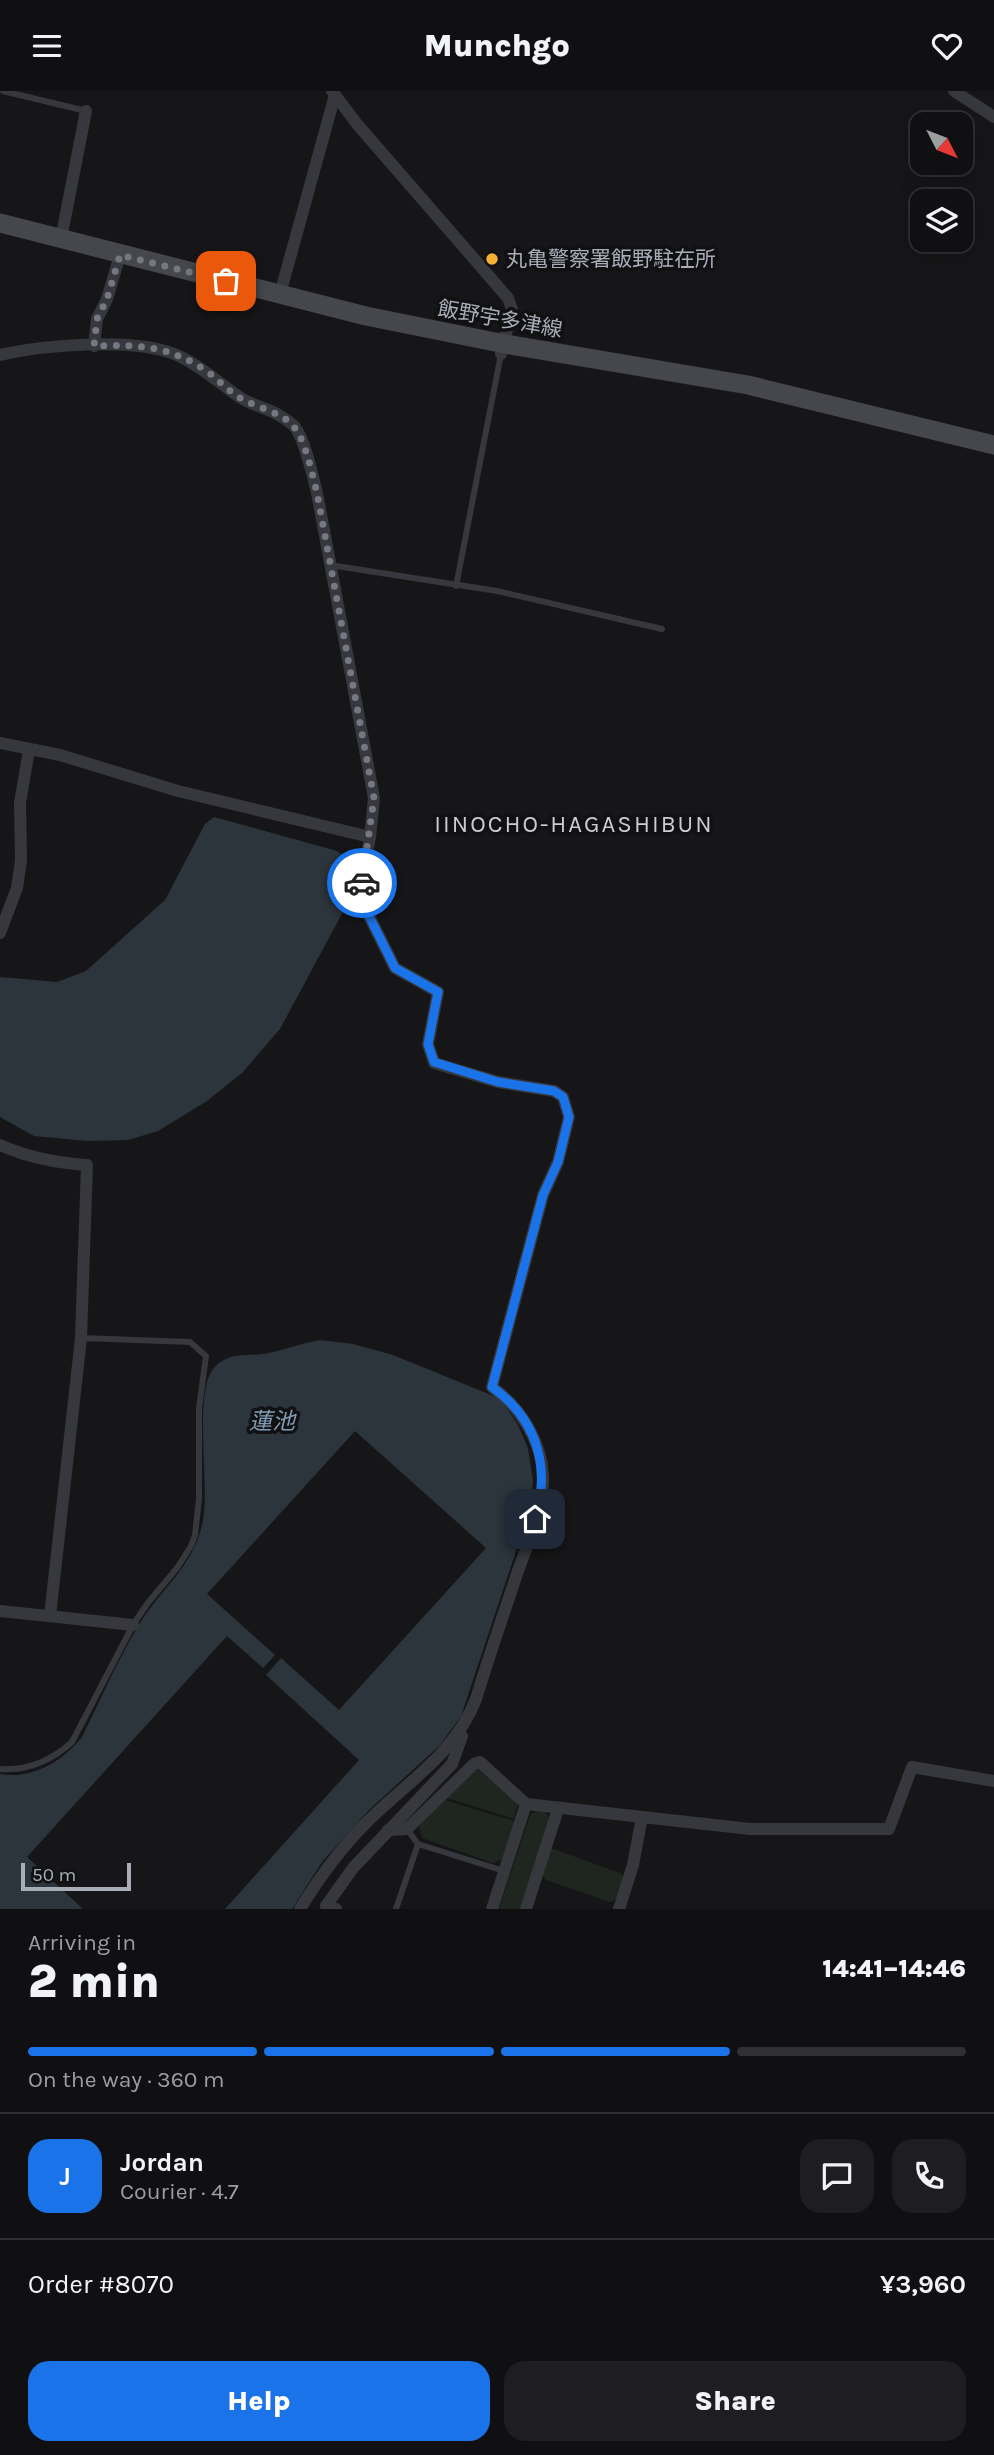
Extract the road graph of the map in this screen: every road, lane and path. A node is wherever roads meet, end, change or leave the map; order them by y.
1 (3, 91) edge
2 (954, 91) edge
3 (334, 93) edge
4 (86, 111) joint
5 (994, 117) edge
6 (0, 223) edge
7 (61, 239) junction
8 (120, 255) junction
9 (280, 294) junction
10 (94, 346) junction
11 (503, 349) junction
12 (0, 355) edge
13 (994, 445) edge
14 (330, 565) junction
15 (456, 586) junction
16 (662, 629) dead end
17 (0, 743) edge
18 (29, 750) junction
19 (370, 837) junction
20 (0, 933) edge
21 (0, 1146) edge
22 (81, 1338) junction
23 (0, 1611) edge
24 (50, 1616) junction
25 (133, 1625) junction
26 (467, 1721) junction
27 (0, 1769) edge
28 (994, 1781) edge
29 (526, 1804) junction
30 (558, 1809) junction
31 (642, 1817) junction
32 (407, 1829) junction
33 (388, 1830) junction
34 (418, 1844) junction
35 (504, 1871) junction
36 (300, 1909) edge
37 (336, 1909) edge
38 (396, 1909) edge
39 (492, 1909) edge
40 (526, 1909) edge
41 (619, 1909) edge

1 - 4 lane
2 - 5 street
3 - 9 street
3 - 11 street
4 - 7 street
6 - 7 main road, 飯野宇多津線
7 - 8 main road, 飯野宇多津線
8 - 9 main road, 飯野宇多津線
8 - 10 street
9 - 11 main road, 飯野宇多津線
10 - 12 street
10 - 14 street
11 - 13 main road, 飯野宇多津線
11 - 15 lane
14 - 15 lane
14 - 19 street
15 - 16 lane
17 - 18 street
18 - 19 street
18 - 20 street
19 - 26 street
21 - 22 street
22 - 24 street
22 - 25 lane
23 - 24 street
24 - 25 street
25 - 27 lane
26 - 33 street
26 - 36 street
28 - 31 street
29 - 30 street
29 - 32 street
29 - 35 street
30 - 31 street
30 - 40 street
31 - 41 street
32 - 33 street
32 - 34 lane
33 - 37 street
34 - 35 lane
34 - 38 lane
35 - 39 street

